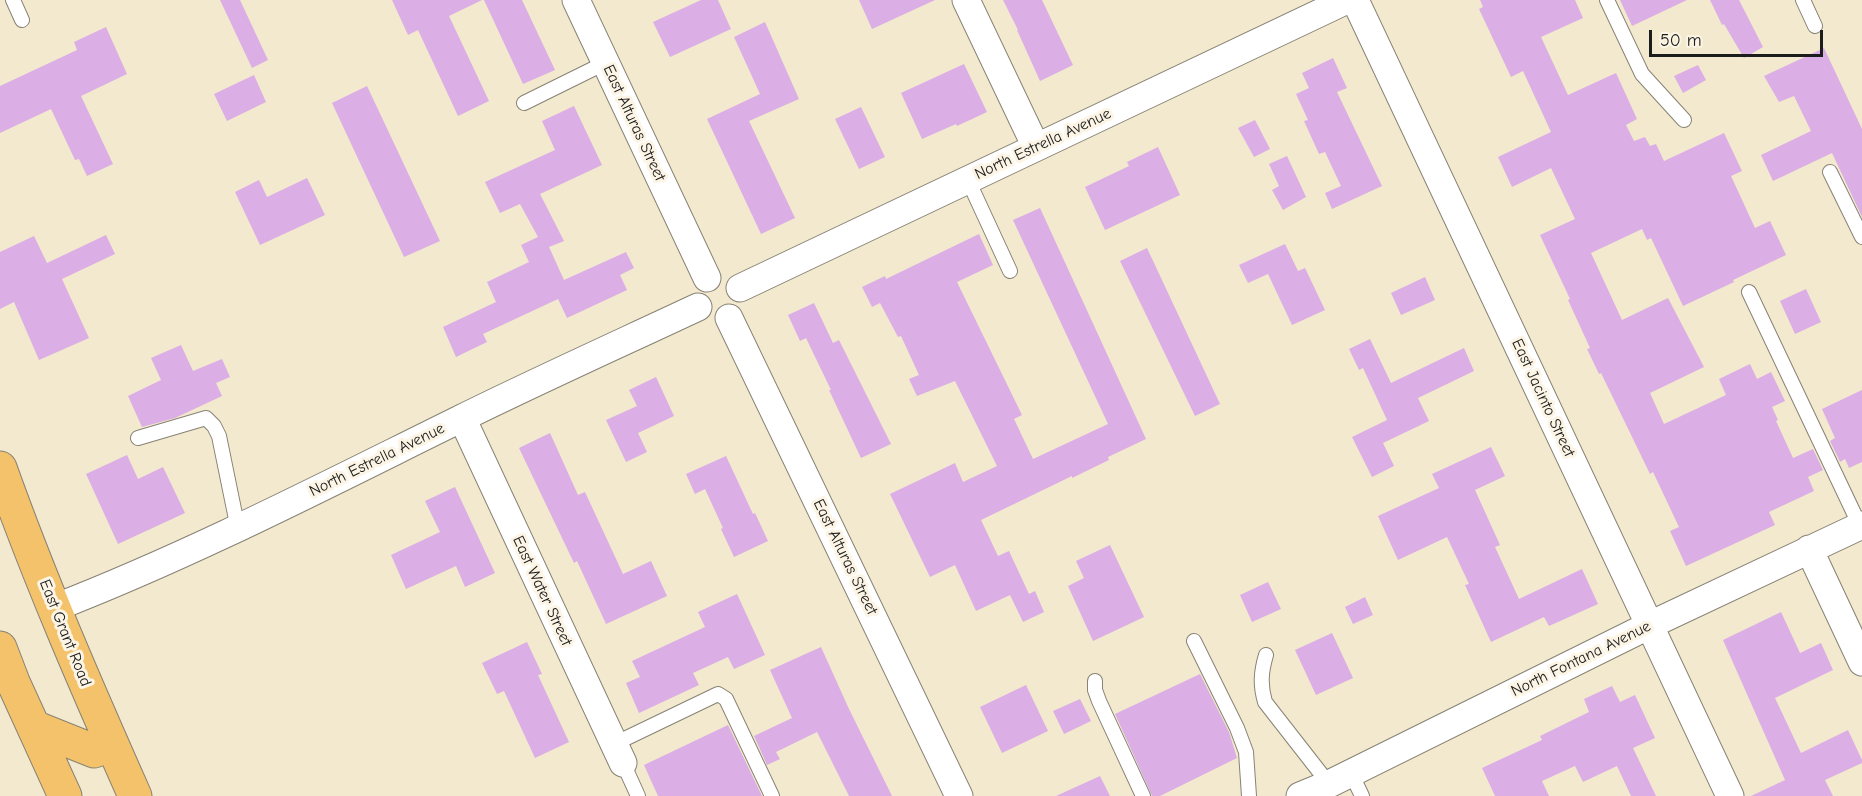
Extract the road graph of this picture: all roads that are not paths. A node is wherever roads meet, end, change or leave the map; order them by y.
1 (13, 0) edge
2 (576, 0) edge
3 (966, 0) edge
4 (1347, 0) edge
5 (1355, 0) edge
6 (1607, 0) edge
7 (1803, 0) edge
8 (22, 20) dead end
9 (1815, 26) dead end
10 (605, 63) junction
11 (524, 103) dead end
12 (1684, 120) dead end
13 (1036, 147) junction
14 (1830, 172) dead end
15 (968, 180) junction
16 (1862, 237) edge
17 (1010, 271) dead end
18 (707, 278) junction
19 (740, 288) junction
20 (1749, 292) dead end
21 (698, 307) junction
22 (729, 318) junction
23 (462, 418) junction
24 (138, 438) dead end
25 (0, 468) edge
26 (1861, 525) edge
27 (238, 529) junction
28 (1809, 549) junction
29 (54, 608) junction
30 (1650, 625) junction
31 (1194, 641) dead end
32 (0, 648) edge
33 (1266, 655) dead end
34 (1862, 662) edge
35 (1095, 681) dead end
36 (34, 727) junction
37 (112, 745) junction
38 (618, 754) junction
39 (1347, 784) edge
40 (65, 796) edge
41 (135, 796) edge
42 (639, 796) edge
43 (772, 796) edge
44 (959, 796) edge
45 (1143, 796) edge
46 (1249, 796) edge
47 (1300, 796) edge
48 (1730, 796) edge

1 - 8 lane
2 - 10 street, East Alturas Street
3 - 13 street
4 - 13 street, North Estrella Avenue
5 - 30 street, East Jacinto Street
6 - 12 lane
7 - 9 lane
10 - 11 lane
10 - 18 street, East Alturas Street
13 - 15 street, North Estrella Avenue
14 - 16 lane
15 - 17 lane
15 - 19 street, North Estrella Avenue
18 - 19 street
18 - 21 street
19 - 22 street
20 - 26 lane
21 - 22 street
21 - 23 street, North Estrella Avenue
22 - 44 street, East Alturas Street
23 - 27 street, North Estrella Avenue
23 - 38 street, East Water Street
24 - 27 lane
25 - 29 main road, East Grant Road
26 - 28 street, North Fontana Avenue
27 - 29 street, North Estrella Avenue
28 - 30 street, North Fontana Avenue
28 - 34 street
29 - 37 main road, East Grant Road
30 - 39 street, North Fontana Avenue
30 - 48 street, East Jacinto Street
31 - 46 lane
32 - 36 main road
33 - 39 lane
35 - 45 lane
36 - 37 main road
36 - 40 main road
37 - 41 main road, East Grant Road
38 - 42 lane
38 - 43 lane
39 - 47 street, North Fontana Avenue

